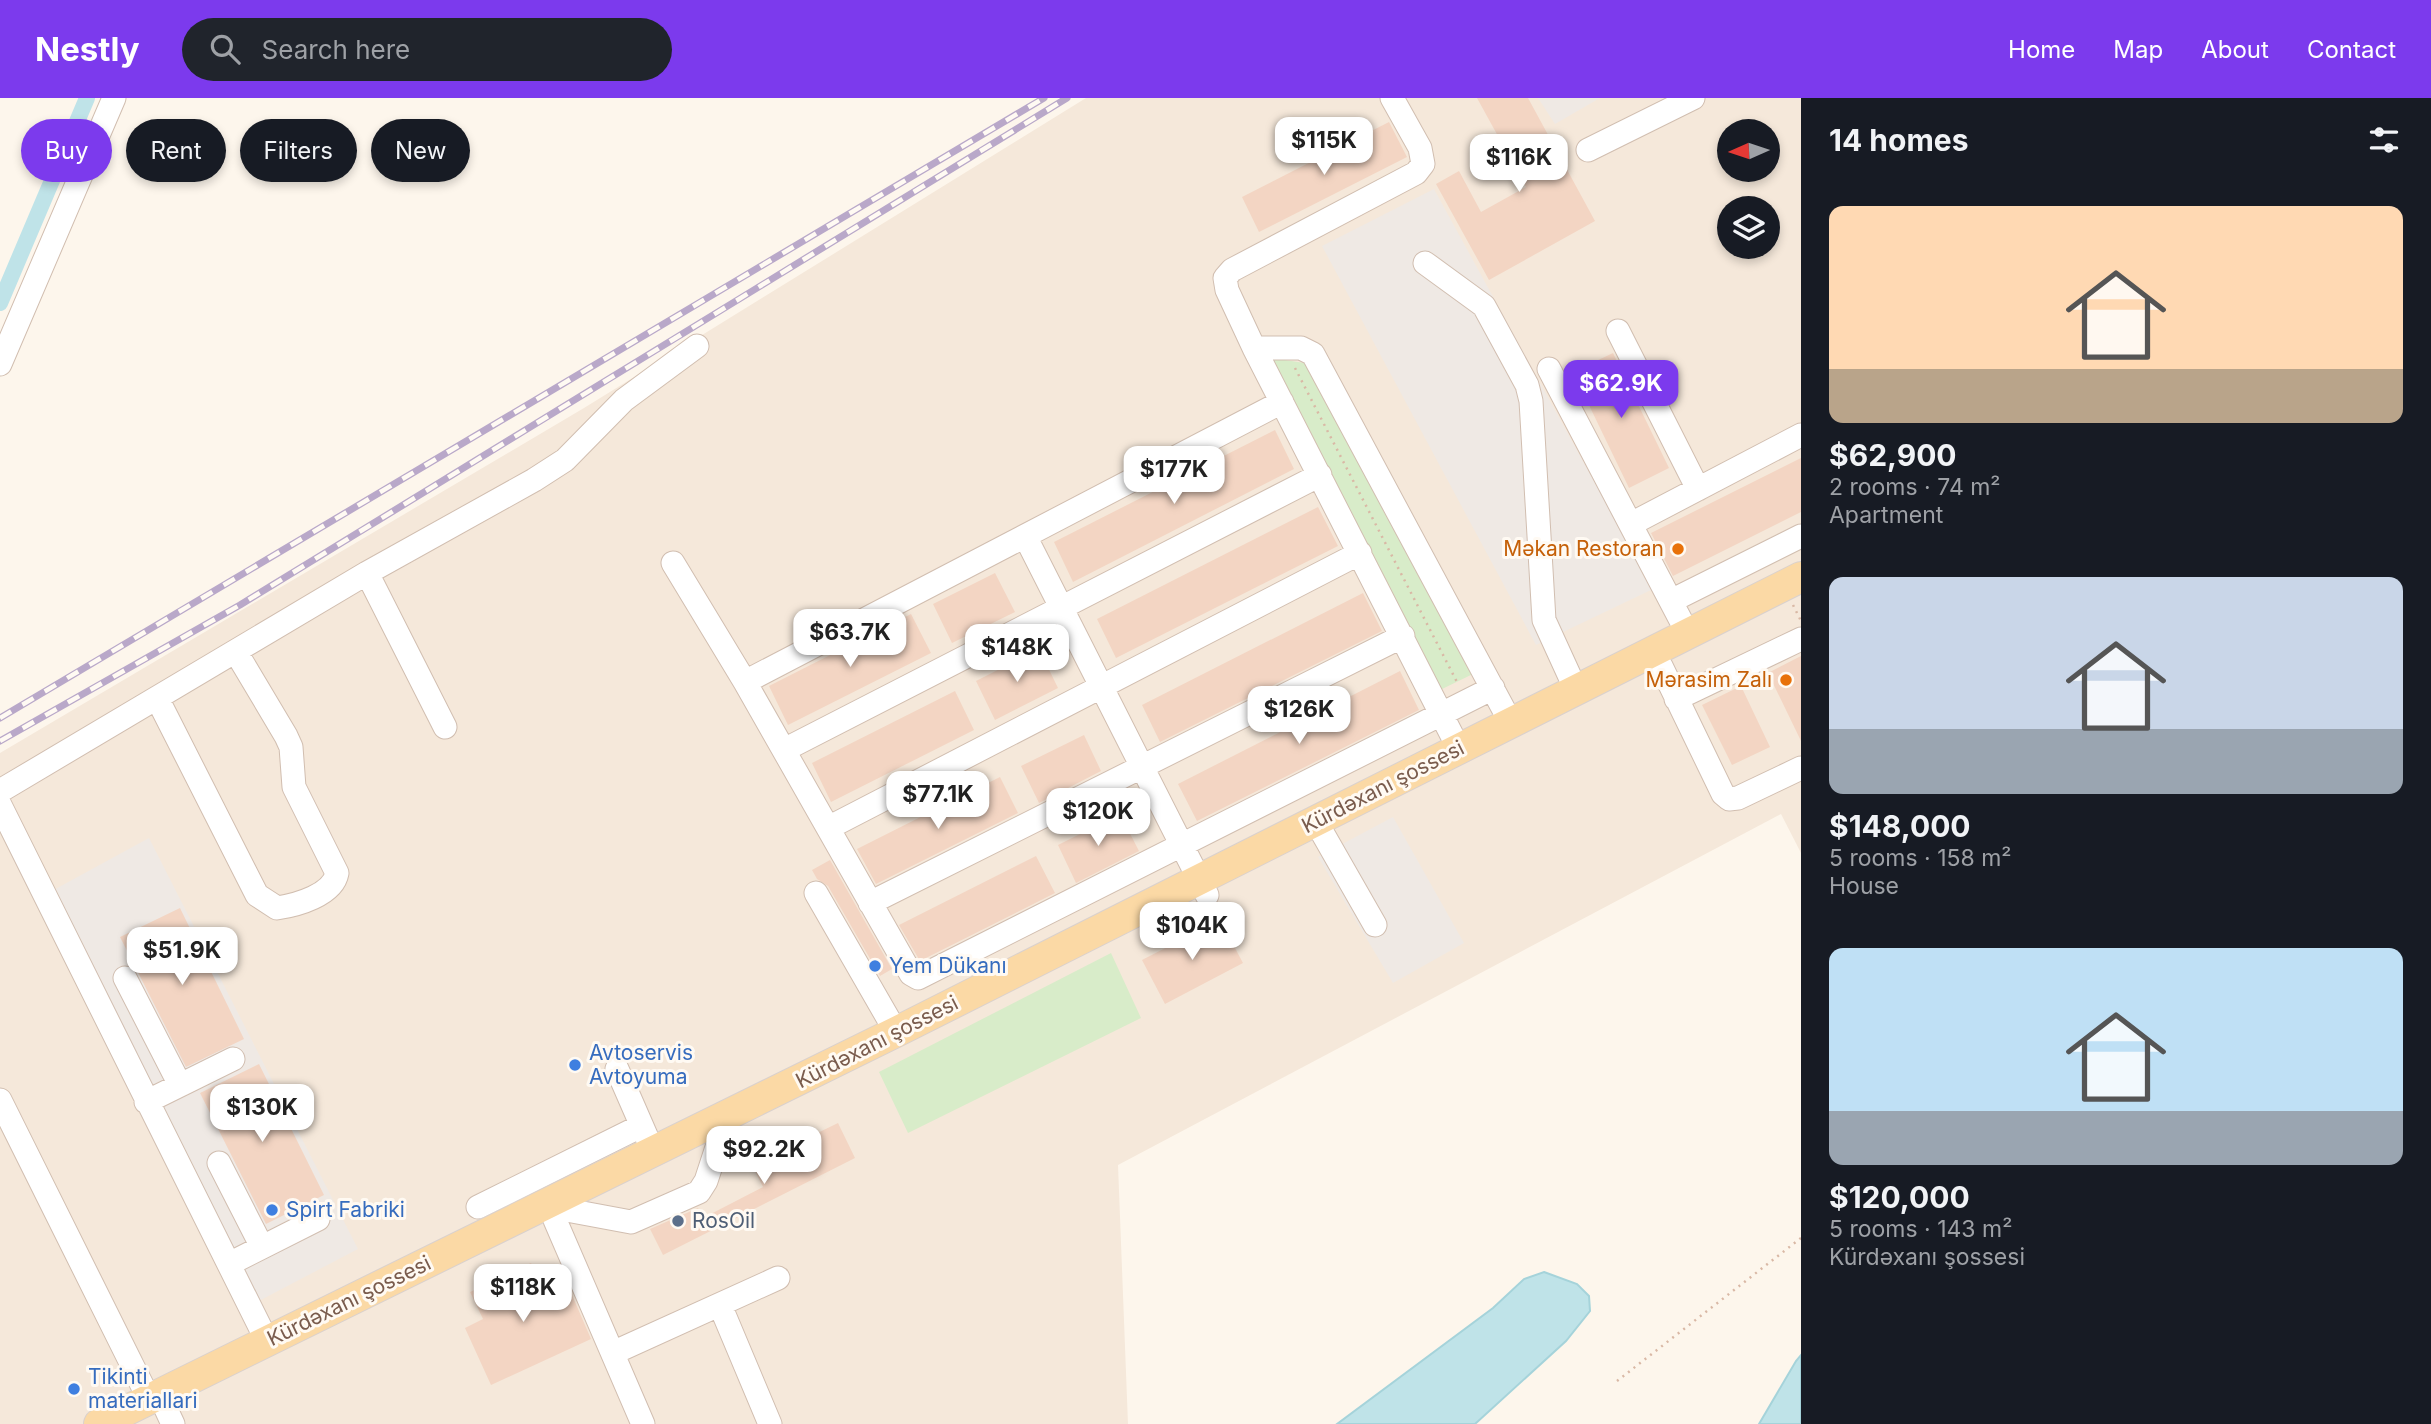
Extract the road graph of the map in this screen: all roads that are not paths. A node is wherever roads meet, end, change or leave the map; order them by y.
1 (114, 98) edge
2 (1392, 98) edge
3 (1693, 98) edge
4 (1588, 150) dead end
5 (1425, 263) dead end
6 (1618, 331) dead end
7 (698, 346) dead end
8 (1254, 348) junction
9 (0, 364) edge
10 (1549, 369) dead end
11 (1282, 402) junction
12 (1801, 435) edge
13 (1320, 475) junction
14 (1698, 489) junction
15 (1631, 524) junction
16 (1025, 536) junction
17 (1801, 536) edge
18 (1360, 553) junction
19 (673, 563) dead end
20 (367, 573) junction
21 (1801, 577) edge
22 (1801, 597) edge
23 (1671, 601) junction
24 (1061, 608) junction
25 (1688, 634) junction
26 (1403, 636) junction
27 (1801, 639) edge
28 (236, 652) junction
29 (1661, 666) junction
30 (745, 682) junction
31 (1493, 688) junction
32 (1102, 689) junction
33 (1576, 690) junction
34 (1676, 699) junction
35 (158, 700) junction
36 (1443, 714) junction
37 (1511, 723) junction
38 (445, 727) dead end
39 (1459, 749) junction
40 (784, 750) junction
41 (1142, 768) junction
42 (1801, 768) edge
43 (0, 791) edge
44 (0, 804) edge
45 (828, 828) junction
46 (1323, 834) junction
47 (1182, 847) junction
48 (1203, 887) junction
49 (816, 893) dead end
50 (870, 903) junction
51 (1375, 925) dead end
52 (125, 978) dead end
53 (896, 1032) junction
54 (233, 1059) dead end
55 (617, 1069) dead end
56 (180, 1085) junction
57 (0, 1100) edge
58 (146, 1102) junction
59 (647, 1139) junction
60 (219, 1163) dead end
61 (478, 1207) dead end
62 (564, 1209) junction
63 (318, 1219) dead end
64 (262, 1247) junction
65 (229, 1264) junction
66 (778, 1278) dead end
67 (720, 1305) junction
68 (267, 1341) junction
69 (615, 1352) junction
70 (156, 1414) edge
71 (99, 1424) edge
72 (643, 1424) edge
73 (770, 1424) edge

1 - 9 street
2 - 8 street
3 - 4 street
5 - 33 street
6 - 14 street
7 - 20 street
8 - 11 street
8 - 31 street
10 - 15 street
11 - 13 street
11 - 16 street
12 - 14 street
13 - 18 street
13 - 24 street
14 - 15 street
15 - 23 street
16 - 24 street
16 - 30 street
17 - 23 street
18 - 26 street
18 - 32 street
19 - 30 street
20 - 28 street
20 - 38 street
21 - 25 main road, Kürdəxanı şossesi
22 - 29 main road, Kürdəxanı şossesi
23 - 25 street
24 - 32 street
24 - 40 street
25 - 33 main road, Kürdəxanı şossesi
26 - 36 street
26 - 41 street
27 - 34 street
28 - 35 street
28 - 35 street
29 - 34 street
29 - 46 main road, Kürdəxanı şossesi
30 - 40 street
31 - 36 street
31 - 37 street
32 - 41 street
32 - 45 street
33 - 37 main road, Kürdəxanı şossesi
34 - 42 street
35 - 43 street
36 - 39 street
36 - 47 street
37 - 39 main road, Kürdəxanı şossesi
39 - 48 main road, Kürdəxanı şossesi
40 - 45 street
41 - 47 street
41 - 50 street
44 - 58 street
45 - 50 street
46 - 48 main road, Kürdəxanı şossesi
46 - 51 street
47 - 48 street
47 - 50 street
48 - 53 main road, Kürdəxanı şossesi
48 - 62 main road, Kürdəxanı şossesi
49 - 53 street
52 - 56 street
53 - 59 main road, Kürdəxanı şossesi
54 - 56 street
55 - 59 street
56 - 58 street
57 - 70 street
58 - 65 street
59 - 61 street
59 - 62 main road, Kürdəxanı şossesi
60 - 64 street
62 - 68 main road, Kürdəxanı şossesi
62 - 69 street
62 - 70 main road, Kürdəxanı şossesi
63 - 64 street
64 - 65 street
65 - 68 street
66 - 67 street
67 - 69 street
67 - 73 street
68 - 70 main road, Kürdəxanı şossesi
69 - 72 street
70 - 71 main road, Kürdəxanı şossesi

